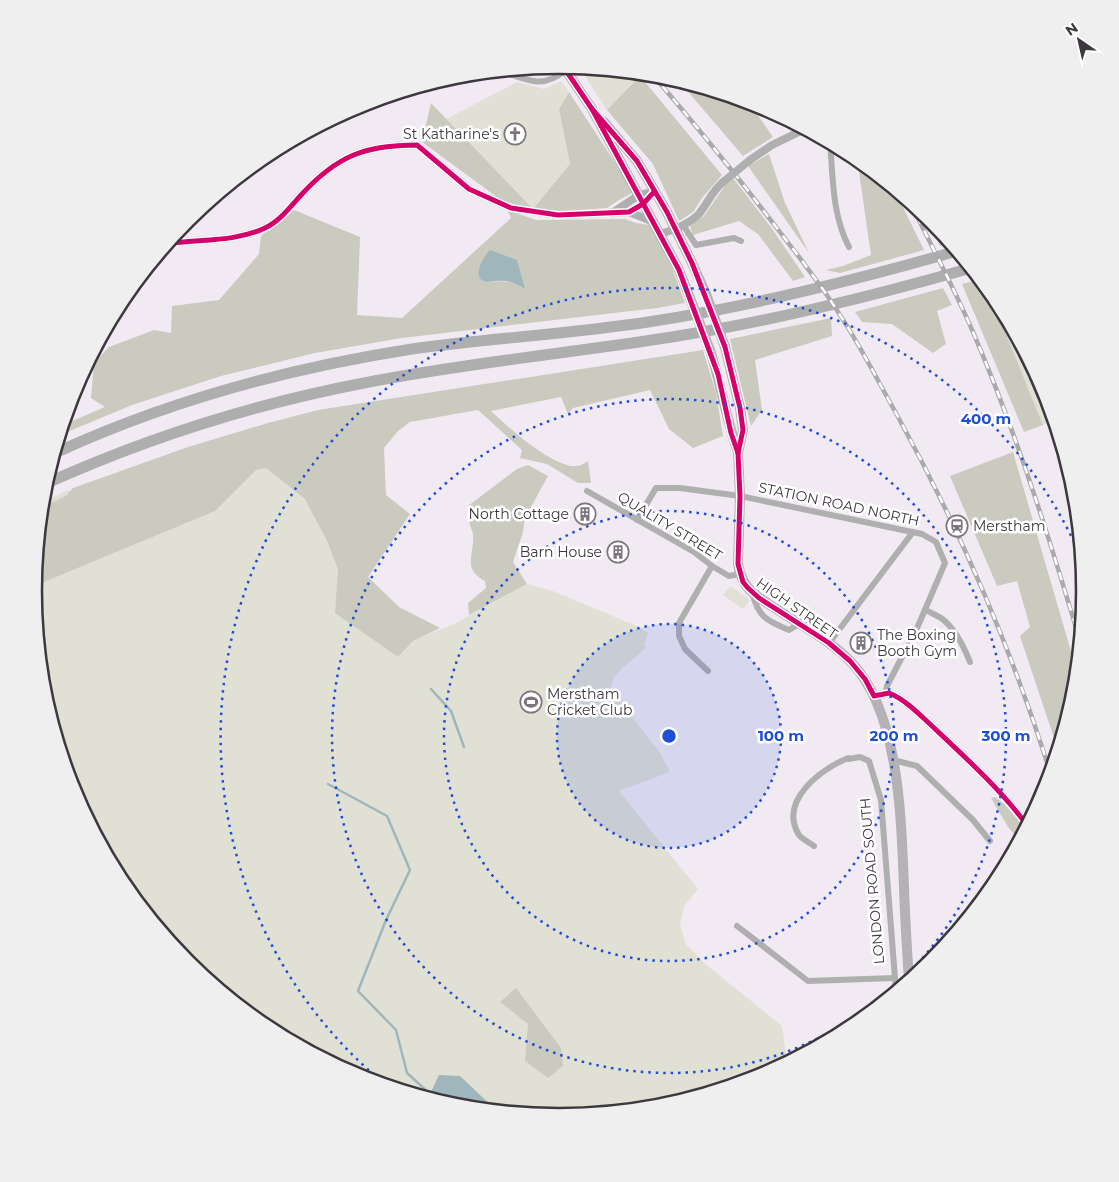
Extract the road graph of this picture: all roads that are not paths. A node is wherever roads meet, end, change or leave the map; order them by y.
1 (558, 74) edge
2 (569, 74) edge
3 (515, 76) edge
4 (592, 109) junction
5 (798, 132) edge
6 (831, 151) edge
7 (654, 192) junction
8 (641, 199) junction
9 (629, 212) junction
10 (612, 213) junction
11 (654, 222) junction
12 (679, 227) junction
13 (660, 234) junction
14 (741, 241) dead end
15 (178, 243) edge
16 (849, 247) dead end
17 (951, 253) edge
18 (965, 270) edge
19 (62, 450) edge
20 (738, 453) junction
21 (54, 480) edge
22 (587, 491) dead end
23 (740, 496) junction
24 (637, 520) junction
25 (913, 532) junction
26 (712, 566) junction
27 (740, 574) junction
28 (926, 610) junction
29 (829, 643) junction
30 (970, 662) dead end
31 (708, 672) dead end
32 (886, 692) junction
33 (874, 696) junction
34 (893, 760) junction
35 (1023, 819) edge
36 (990, 841) dead end
37 (814, 846) dead end
38 (737, 926) dead end
39 (909, 972) edge
40 (895, 978) junction
41 (895, 984) edge

1 - 3 street
2 - 4 main road
4 - 7 main road
4 - 8 main road
5 - 12 street, bridge
6 - 16 street
7 - 8 street
7 - 12 main road
8 - 9 street
8 - 10 street
8 - 11 main road
9 - 10 street
9 - 11 street
10 - 15 street
11 - 13 main road
12 - 13 street
12 - 14 street
12 - 20 main road, bridge
13 - 20 main road, bridge
17 - 19 highway
18 - 21 highway
20 - 23 main road, HIGH STREET
22 - 24 street, QUALITY STREET
23 - 24 street, STATION ROAD NORTH
23 - 25 street, STATION ROAD NORTH
23 - 27 main road, HIGH STREET
24 - 26 street, QUALITY STREET
25 - 28 street, STATION ROAD NORTH
25 - 29 street
26 - 27 street, QUALITY STREET
26 - 31 street
27 - 29 main road, HIGH STREET
28 - 30 street
28 - 32 street
29 - 33 main road, HIGH STREET
32 - 33 street
32 - 35 street
33 - 34 main road, LONDON ROAD SOUTH
34 - 36 street
34 - 39 main road, LONDON ROAD SOUTH
37 - 40 street, LONDON ROAD SOUTH
38 - 40 street
40 - 41 street, LONDON ROAD SOUTH

